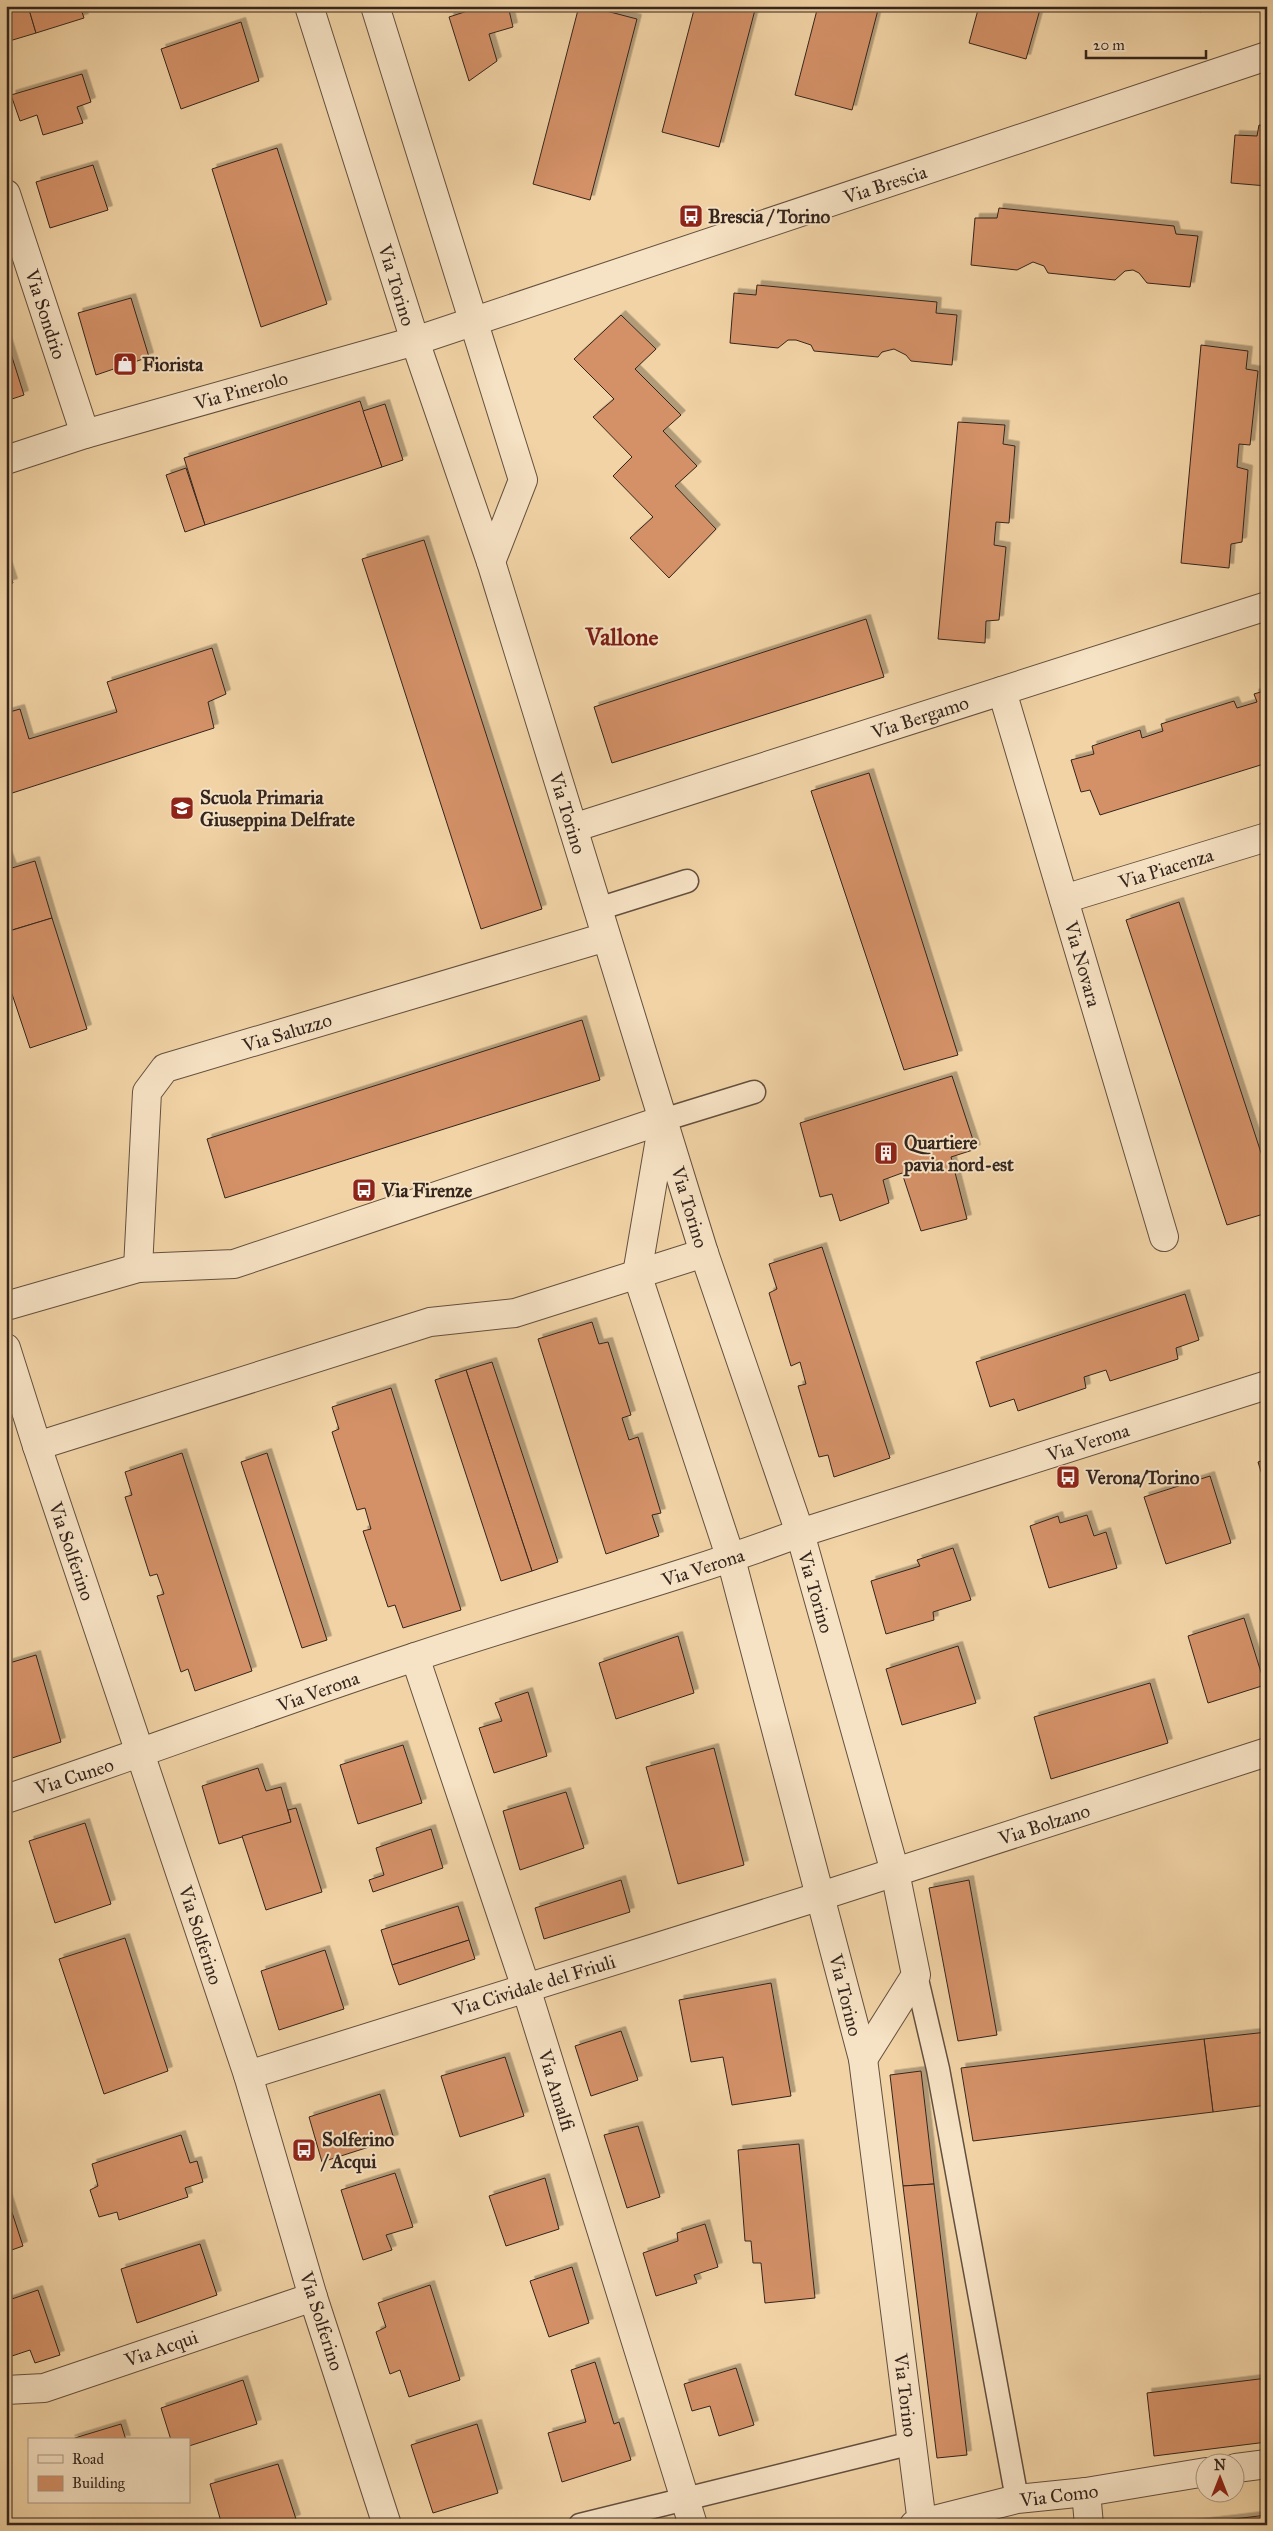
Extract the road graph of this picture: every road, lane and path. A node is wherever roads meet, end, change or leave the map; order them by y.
1 (309, 6) edge
2 (375, 6) edge
3 (1267, 56) edge
4 (6, 194) edge
5 (475, 321) junction
6 (414, 341) junction
7 (85, 434) junction
8 (6, 460) edge
9 (491, 562) junction
10 (1267, 606) edge
11 (1002, 691) junction
12 (572, 828) junction
13 (1267, 837) edge
14 (687, 881) dead end
15 (1064, 899) junction
16 (598, 909) junction
17 (606, 937) junction
18 (754, 1092) dead end
19 (663, 1120) junction
20 (1164, 1236) dead end
21 (704, 1252) junction
22 (138, 1268) junction
23 (638, 1274) junction
24 (6, 1306) edge
25 (6, 1348) edge
26 (1267, 1385) edge
27 (37, 1446) junction
28 (800, 1533) junction
29 (730, 1559) junction
30 (416, 1657) junction
31 (1267, 1752) edge
32 (141, 1754) junction
33 (6, 1799) edge
34 (895, 1872) junction
35 (821, 1896) junction
36 (916, 1975) junction
37 (526, 1988) junction
38 (863, 2059) junction
39 (248, 2074) junction
40 (313, 2297) junction
41 (6, 2390) edge
42 (912, 2443) junction
43 (1267, 2464) edge
44 (1246, 2467) edge
45 (1196, 2474) edge
46 (1086, 2492) junction
47 (686, 2499) junction
48 (1017, 2500) junction
49 (918, 2524) edge
50 (387, 2525) edge
51 (580, 2525) edge
52 (693, 2525) edge
53 (1089, 2525) edge

1 - 6 street, Via Torino
2 - 5 street
3 - 5 street, Via Brescia
4 - 7 street, Via Sondrio
5 - 6 street, Via Pinerolo
5 - 9 street
6 - 7 street, Via Pinerolo
6 - 9 street, Via Torino
7 - 8 street, Via Pinerolo
9 - 12 street, Via Torino
10 - 11 street, Via Bergamo
11 - 12 street, Via Bergamo
11 - 15 street, Via Novara
12 - 16 street, Via Torino
13 - 15 street, Via Piacenza
14 - 16 lane
15 - 20 street, Via Novara
16 - 17 street, Via Torino
17 - 19 street, Via Torino
17 - 22 street, Via Saluzzo
18 - 19 lane
19 - 21 street, Via Torino
19 - 22 street
19 - 23 street, Via Torino
21 - 23 street
21 - 28 street, Via Torino
22 - 24 street
23 - 27 street
23 - 29 street, Via Torino
25 - 27 street, Via Solferino
26 - 28 street, Via Verona
27 - 32 street, Via Solferino
28 - 29 street, Via Verona
28 - 34 street, Via Torino
29 - 30 street, Via Verona
29 - 35 street, Via Torino
30 - 32 street, Via Verona
30 - 37 street, Via Amalfi
31 - 34 street, Via Bolzano
32 - 33 street, Via Cuneo
32 - 39 street, Via Solferino
34 - 35 street, Via Bolzano
34 - 36 street, Via Torino
35 - 37 street, Via Cividale del Friuli
35 - 38 street, Via Torino
36 - 38 street, Via Torino
36 - 48 lane
37 - 39 street, Via Cividale del Friuli
37 - 47 street, Via Amalfi
38 - 42 street, Via Torino
39 - 40 street, Via Solferino
40 - 41 street, Via Acqui
40 - 50 street, Via Solferino
42 - 47 lane
42 - 49 street, Via Torino
43 - 44 street
45 - 46 street, Via Como
46 - 48 street, Via Como
46 - 53 street
47 - 51 lane
47 - 52 street, Via Amalfi
48 - 49 street, Via Como

